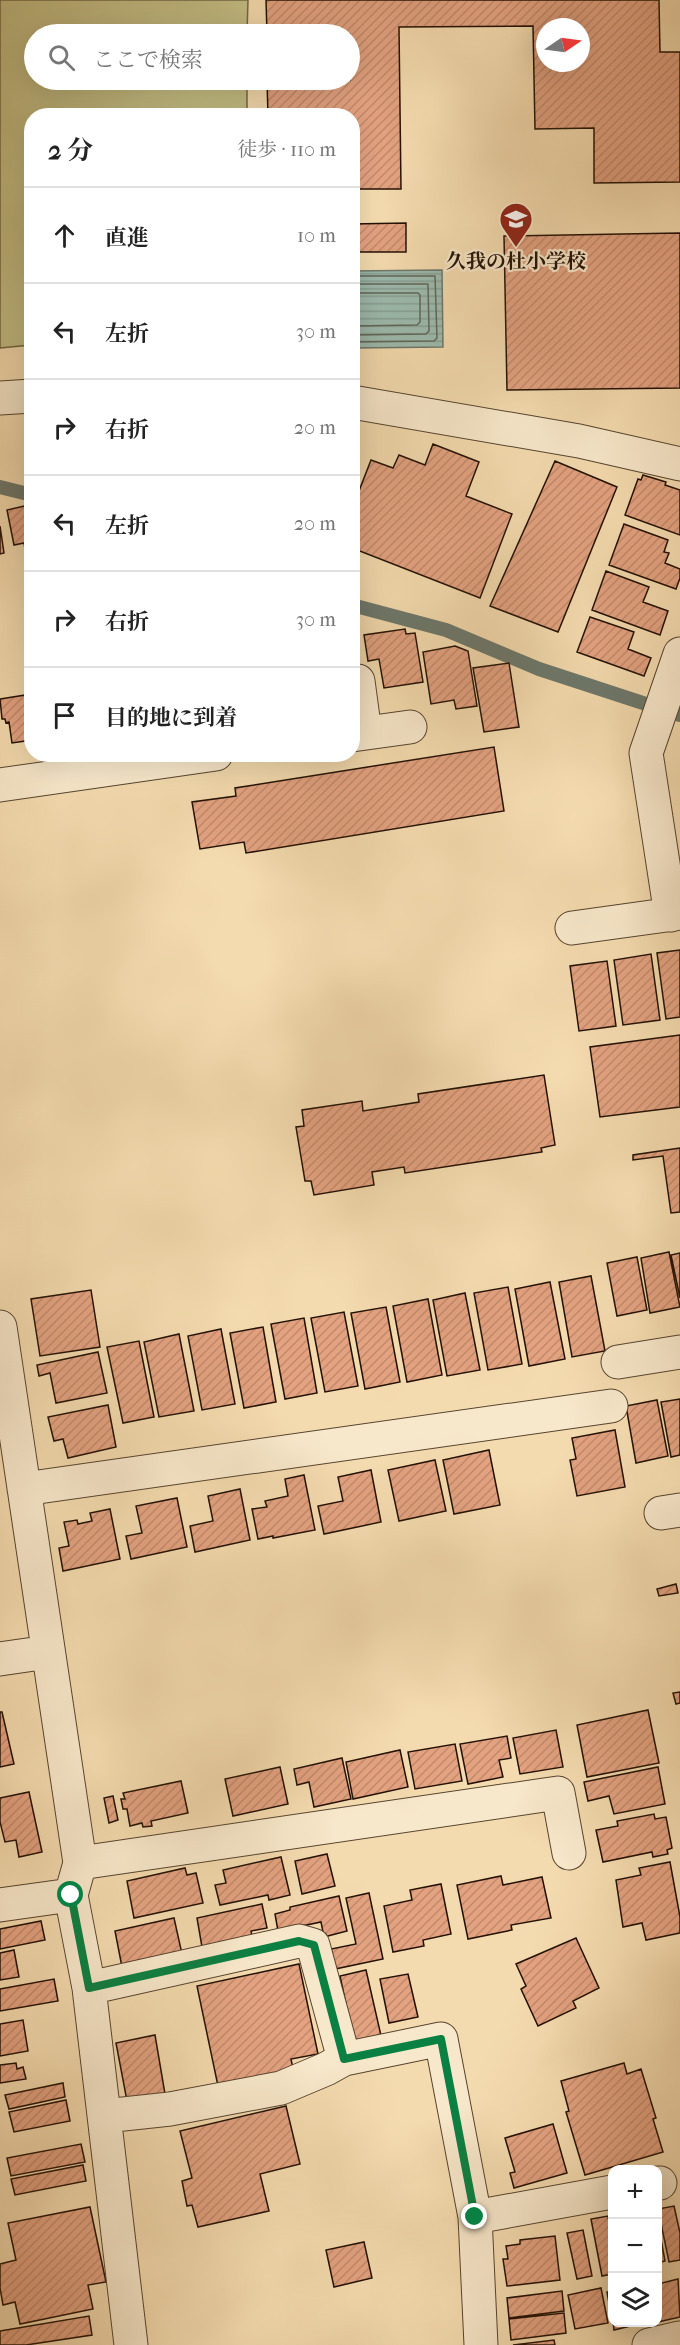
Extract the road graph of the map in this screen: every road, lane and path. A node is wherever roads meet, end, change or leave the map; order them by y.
1 (24, 396) edge
2 (0, 398) edge
3 (360, 403) edge
4 (680, 464) edge
5 (680, 654) edge
6 (410, 727) dead end
7 (360, 734) edge
8 (160, 762) edge
9 (0, 785) edge
10 (675, 914) edge
11 (572, 928) dead end
12 (0, 1327) edge
13 (680, 1353) edge
14 (618, 1362) dead end
15 (611, 1406) dead end
16 (6, 1409) edge
17 (24, 1489) junction
18 (48, 1652) junction
19 (0, 1659) edge
20 (570, 1853) dead end
21 (80, 1863) junction
22 (71, 1895) junction
23 (0, 1905) edge
24 (89, 1988) junction
25 (344, 2059) junction
26 (105, 2116) junction
27 (608, 2193) edge
28 (475, 2217) junction
29 (131, 2345) edge
30 (481, 2345) edge

1 - 2 street
3 - 4 street
5 - 10 street
6 - 7 street
8 - 9 street
10 - 11 street
12 - 16 street
13 - 14 street
15 - 17 street
16 - 17 street
17 - 18 street
18 - 19 street
18 - 21 street
20 - 21 street
21 - 22 street
22 - 23 street
22 - 24 street
24 - 25 street
24 - 26 street
25 - 26 street
25 - 28 street
26 - 29 street
27 - 28 street
28 - 30 street

